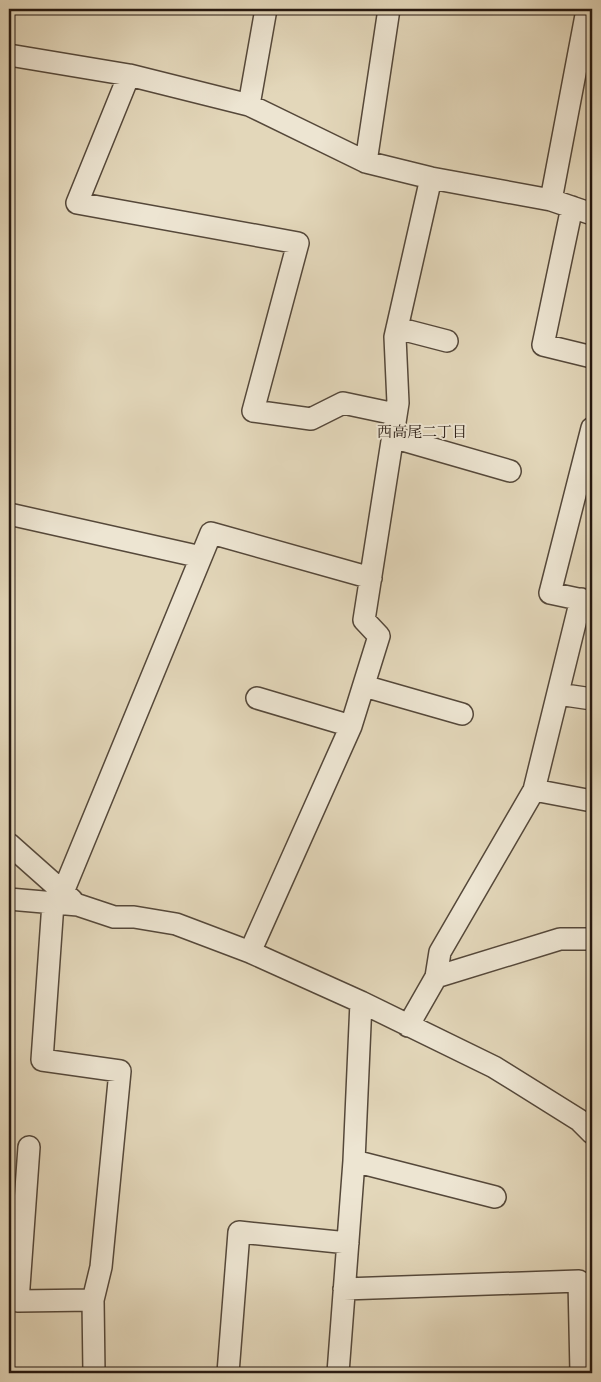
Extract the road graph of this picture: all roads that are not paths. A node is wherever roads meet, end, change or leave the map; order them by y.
1 (266, 9) edge
2 (389, 9) edge
3 (592, 11) edge
4 (9, 55) edge
5 (129, 75) junction
6 (249, 105) junction
7 (366, 162) junction
8 (431, 178) junction
9 (551, 200) junction
10 (572, 207) junction
11 (592, 214) edge
12 (397, 328) junction
13 (447, 341) dead end
14 (592, 357) edge
15 (395, 414) junction
16 (592, 428) edge
17 (392, 437) junction
18 (510, 472) dead end
19 (9, 514) edge
20 (201, 557) junction
21 (371, 578) junction
22 (587, 600) edge
23 (364, 686) junction
24 (558, 694) junction
25 (257, 698) dead end
26 (592, 699) edge
27 (462, 714) dead end
28 (351, 726) junction
29 (534, 790) junction
30 (592, 802) edge
31 (9, 844) edge
32 (9, 899) edge
33 (65, 900) junction
34 (592, 939) edge
35 (250, 952) junction
36 (436, 977) junction
37 (361, 1002) junction
38 (408, 1026) junction
39 (592, 1134) edge
40 (29, 1147) dead end
41 (354, 1162) junction
42 (494, 1197) dead end
43 (348, 1243) junction
44 (344, 1289) junction
45 (93, 1300) junction
46 (94, 1373) edge
47 (228, 1373) edge
48 (338, 1373) edge
49 (581, 1373) edge

1 - 6 street
2 - 7 street
3 - 9 street
4 - 5 street
5 - 6 street
5 - 15 street
6 - 7 street
7 - 8 street
8 - 9 street
8 - 12 street
9 - 10 street
10 - 11 street
10 - 14 street
12 - 13 street
12 - 15 street
15 - 17 street
16 - 22 street
17 - 18 street
17 - 21 street
19 - 20 street
20 - 21 street
20 - 33 street
21 - 23 street
22 - 24 street
23 - 27 street
23 - 28 street
24 - 26 street
24 - 29 street
25 - 28 street
28 - 35 street
29 - 30 street
29 - 36 street
31 - 33 street
32 - 33 street
33 - 35 street
33 - 45 street
34 - 36 street
35 - 37 street
36 - 38 street
37 - 38 street
37 - 41 street
38 - 39 street
40 - 45 street
41 - 42 street
41 - 43 street
43 - 44 street
43 - 47 street
44 - 48 street
44 - 49 street
45 - 46 street

